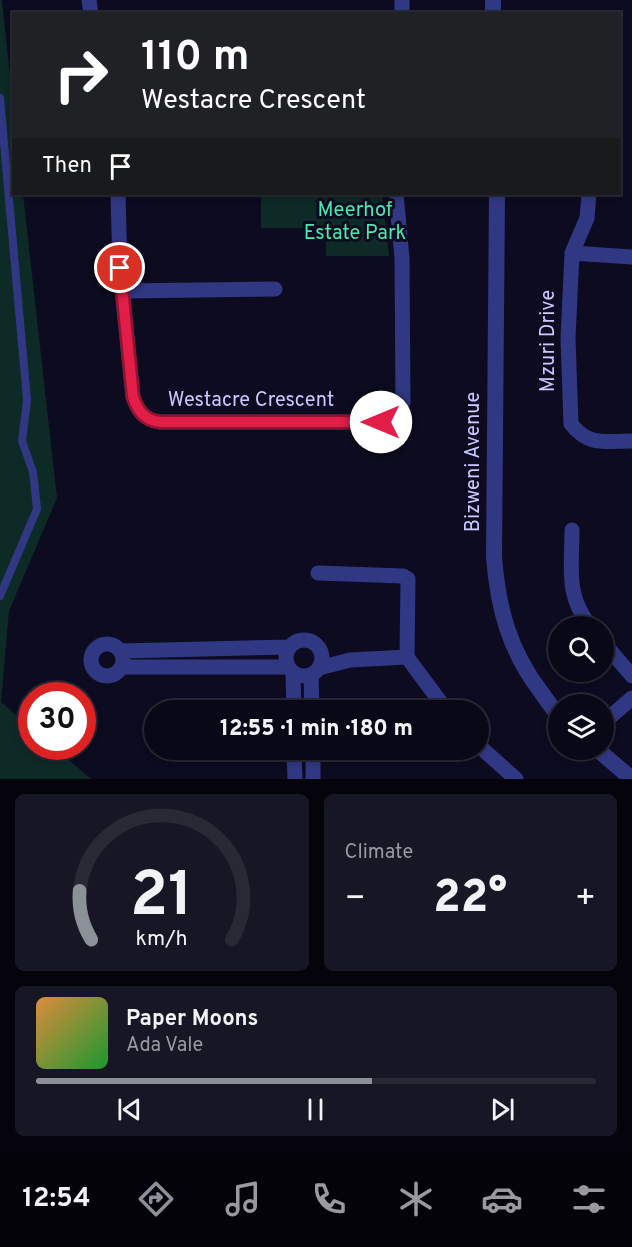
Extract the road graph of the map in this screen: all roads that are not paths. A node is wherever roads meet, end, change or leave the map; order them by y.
1 (0, 98) edge
2 (118, 195) edge
3 (396, 195) edge
4 (497, 195) edge
5 (589, 195) edge
6 (572, 253) junction
7 (632, 257) edge
8 (275, 289) dead end
9 (122, 291) junction
10 (632, 441) edge
11 (572, 530) dead end
12 (318, 573) dead end
13 (0, 596) edge
14 (582, 616) edge
15 (290, 648) junction
16 (320, 650) junction
17 (121, 651) junction
18 (614, 655) edge
19 (407, 657) junction
20 (350, 660) junction
21 (122, 667) junction
22 (291, 670) junction
23 (315, 672) junction
24 (632, 676) edge
25 (293, 700) edge
26 (313, 700) edge
27 (439, 700) edge
28 (631, 700) edge
29 (548, 701) edge
30 (614, 714) edge
31 (489, 756) edge
32 (294, 760) edge
33 (313, 760) edge
34 (610, 760) edge
35 (295, 779) edge
36 (313, 779) edge
37 (516, 779) edge
38 (632, 779) edge

1 - 13 lane
2 - 9 street, Westacre Crescent
3 - 9 street, Westacre Crescent
4 - 29 street, Bizweni Avenue
5 - 6 street, Mzuri Drive
6 - 7 street
6 - 10 street, Mzuri Drive
8 - 9 street
11 - 14 street
12 - 19 street
15 - 16 street
15 - 17 street
15 - 22 street
16 - 20 street
16 - 23 street
17 - 21 street
17 - 21 street
18 - 24 street
19 - 20 street
19 - 27 street
20 - 23 street
21 - 22 street
22 - 23 street
22 - 25 street
23 - 26 street
28 - 30 street
31 - 37 street
32 - 35 street
33 - 36 street
34 - 38 street

